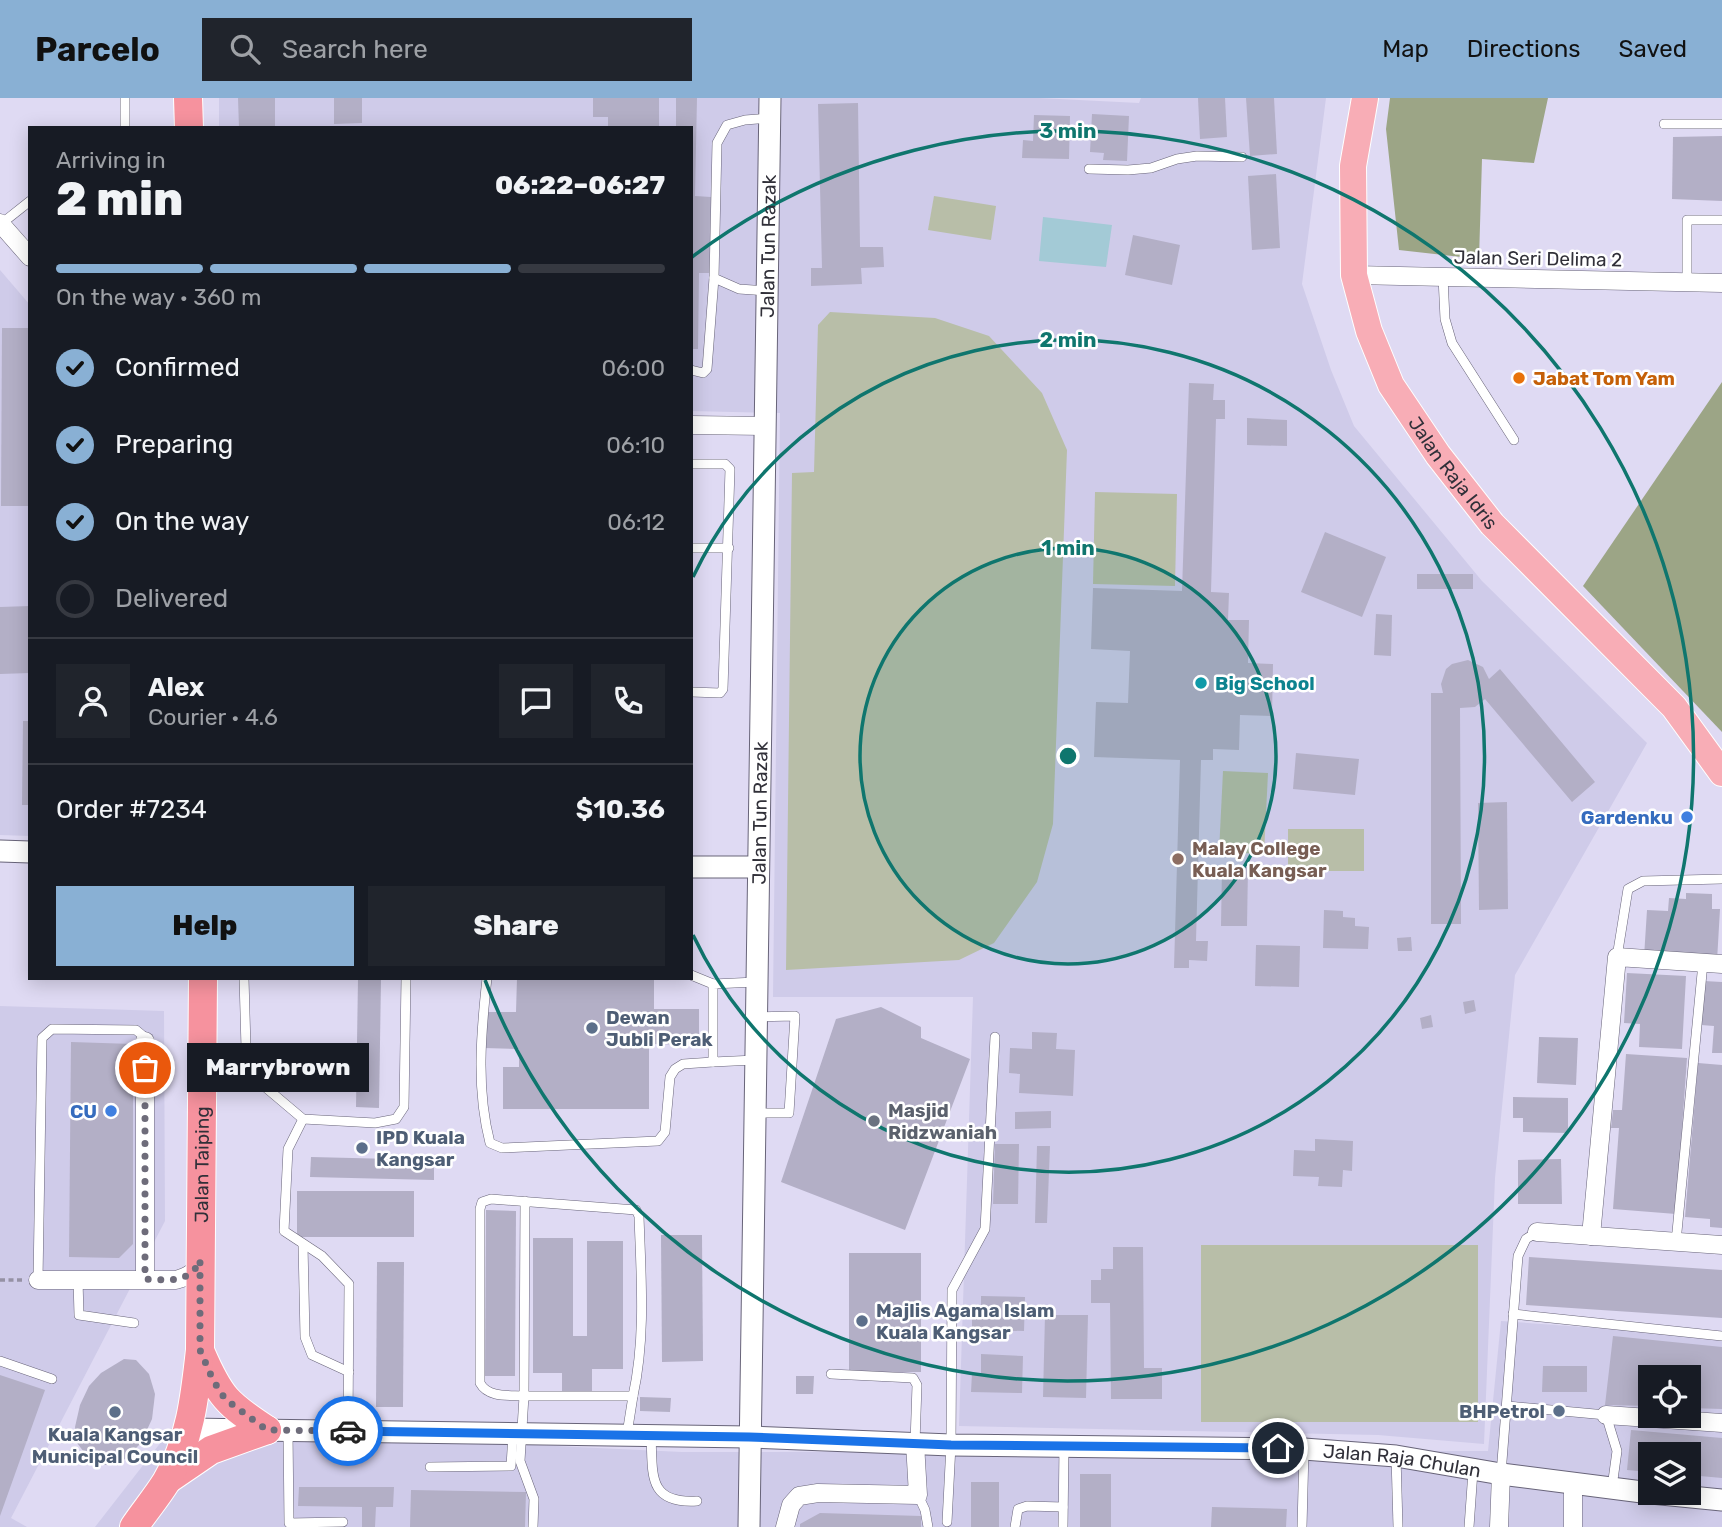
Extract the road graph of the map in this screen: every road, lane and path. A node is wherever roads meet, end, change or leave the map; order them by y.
1 (125, 98) edge
2 (188, 98) edge
3 (1366, 98) edge
4 (770, 108) edge
5 (1664, 124) dead end
6 (1722, 124) edge
7 (125, 126) edge
8 (189, 126) edge
9 (1242, 156) dead end
10 (1089, 169) dead end
11 (28, 203) edge
12 (1722, 220) edge
13 (1, 223) edge
14 (28, 255) edge
15 (1354, 275) junction
16 (1443, 277) junction
17 (714, 278) junction
18 (1687, 282) junction
19 (1722, 283) edge
20 (767, 291) junction
21 (693, 370) edge
22 (693, 425) edge
23 (765, 426) junction
24 (1514, 440) dead end
25 (693, 464) edge
26 (693, 548) edge
27 (729, 548) junction
28 (693, 692) edge
29 (1722, 773) edge
30 (0, 851) edge
31 (28, 852) edge
32 (693, 867) edge
33 (758, 867) junction
34 (1722, 879) edge
35 (1617, 957) junction
36 (1703, 963) junction
37 (1722, 964) edge
38 (693, 976) edge
39 (202, 980) edge
40 (244, 980) edge
41 (406, 980) edge
42 (487, 980) edge
43 (756, 982) junction
44 (713, 984) junction
45 (756, 1017) junction
46 (995, 1037) dead end
47 (145, 1041) joint
48 (755, 1060) junction
49 (713, 1062) junction
50 (754, 1113) junction
51 (303, 1119) junction
52 (525, 1201) junction
53 (1537, 1232) joint
54 (1591, 1236) junction
55 (1676, 1242) junction
56 (303, 1244) junction
57 (1722, 1245) edge
58 (200, 1260) junction
59 (145, 1279) junction
60 (0, 1280) edge
61 (38, 1280) junction
62 (78, 1280) junction
63 (176, 1280) junction
64 (199, 1305) junction
65 (1514, 1314) junction
66 (134, 1323) dead end
67 (1722, 1336) edge
68 (200, 1350) junction
69 (0, 1361) edge
70 (349, 1372) junction
71 (831, 1374) dead end
72 (52, 1379) dead end
73 (524, 1396) junction
74 (633, 1396) junction
75 (1507, 1406) junction
76 (1606, 1415) junction
77 (1722, 1423) edge
78 (189, 1429) junction
79 (277, 1430) junction
80 (348, 1431) junction
81 (518, 1434) junction
82 (627, 1436) junction
83 (651, 1436) junction
84 (749, 1437) junction
85 (915, 1443) junction
86 (951, 1445) junction
87 (1064, 1446) junction
88 (1304, 1449) junction
89 (1396, 1456) junction
90 (430, 1467) dead end
91 (1473, 1469) junction
92 (1501, 1474) junction
93 (167, 1481) junction
94 (1573, 1485) junction
95 (1612, 1489) junction
96 (1638, 1492) edge
97 (918, 1495) junction
98 (1701, 1498) edge
99 (1722, 1500) edge
100 (697, 1501) dead end
101 (1063, 1507) junction
102 (343, 1522) dead end
103 (947, 1522) dead end
104 (134, 1527) edge
105 (533, 1527) edge
106 (749, 1527) edge
107 (785, 1527) edge
108 (928, 1527) edge
109 (1015, 1527) edge
110 (1063, 1527) edge
111 (1303, 1527) edge
112 (1398, 1527) edge
113 (1469, 1527) edge
114 (1499, 1527) edge
115 (1573, 1527) edge

1 - 7 lane
2 - 8 highway
3 - 15 main road, Jalan Raja Idris
4 - 17 lane
4 - 20 street, Jalan Tun Razak
5 - 6 lane
9 - 10 lane
11 - 13 lane
12 - 18 lane
13 - 14 street
15 - 16 street, Jalan Seri Delima 2
15 - 29 main road, Jalan Raja Idris
16 - 18 street, Jalan Seri Delima 2
16 - 24 lane
17 - 20 lane
17 - 21 lane
18 - 19 street, Jalan Seri Delima 2
20 - 23 street, Jalan Tun Razak
22 - 23 street
23 - 33 street, Jalan Tun Razak
25 - 27 lane
26 - 27 lane
27 - 28 lane
30 - 31 street
32 - 33 street
33 - 43 street, Jalan Tun Razak
34 - 35 lane
35 - 36 street
35 - 54 street
36 - 37 street
36 - 55 lane
38 - 44 lane
39 - 58 highway, Jalan Taiping
40 - 51 lane
41 - 51 lane
42 - 49 lane
43 - 44 lane
43 - 45 street, Jalan Tun Razak
44 - 49 lane
45 - 48 street, Jalan Tun Razak
45 - 50 lane
46 - 86 lane
47 - 59 street
47 - 61 lane
48 - 49 lane
48 - 50 street, Jalan Tun Razak
50 - 84 street, Jalan Tun Razak
51 - 56 lane
52 - 73 lane
52 - 73 lane
52 - 74 lane
53 - 54 street
53 - 65 lane
54 - 55 street
55 - 57 street
56 - 70 lane
56 - 70 lane
58 - 63 street
58 - 64 highway, Jalan Taiping
59 - 62 street
59 - 63 street
60 - 61 path
61 - 62 street
62 - 66 lane
63 - 64 street
64 - 68 highway, Jalan Taiping
65 - 67 lane
65 - 75 lane
68 - 78 highway, Jalan Taiping
68 - 79 highway
69 - 72 lane
70 - 80 lane
71 - 85 lane
73 - 74 lane
73 - 81 lane
74 - 82 lane
75 - 76 lane
75 - 92 lane
76 - 77 street
76 - 95 lane
78 - 79 street, Jalan Raja Chulan
78 - 93 highway, Jalan Taiping
79 - 80 street, Jalan Raja Chulan
79 - 93 highway
79 - 102 lane
80 - 81 street, Jalan Raja Chulan
81 - 82 street, Jalan Raja Chulan
81 - 90 lane
81 - 105 lane
82 - 83 street, Jalan Raja Chulan
83 - 84 street, Jalan Raja Chulan
83 - 100 lane
84 - 85 street, Jalan Raja Chulan
84 - 106 street, Jalan Tun Razak
85 - 86 street, Jalan Raja Chulan
85 - 97 street
86 - 87 street, Jalan Raja Chulan
86 - 103 lane
87 - 88 street, Jalan Raja Chulan
87 - 101 lane
88 - 89 street, Jalan Raja Chulan
88 - 111 lane
89 - 91 street, Jalan Raja Chulan
89 - 112 lane
91 - 92 street, Jalan Raja Chulan
91 - 113 lane
92 - 94 street, Jalan Raja Chulan
92 - 114 street
93 - 104 highway
94 - 95 street, Jalan Raja Chulan
94 - 115 street
95 - 96 street, Jalan Raja Chulan
97 - 107 street
97 - 108 lane
98 - 99 street, Jalan Raja Chulan
101 - 109 lane
101 - 110 lane

